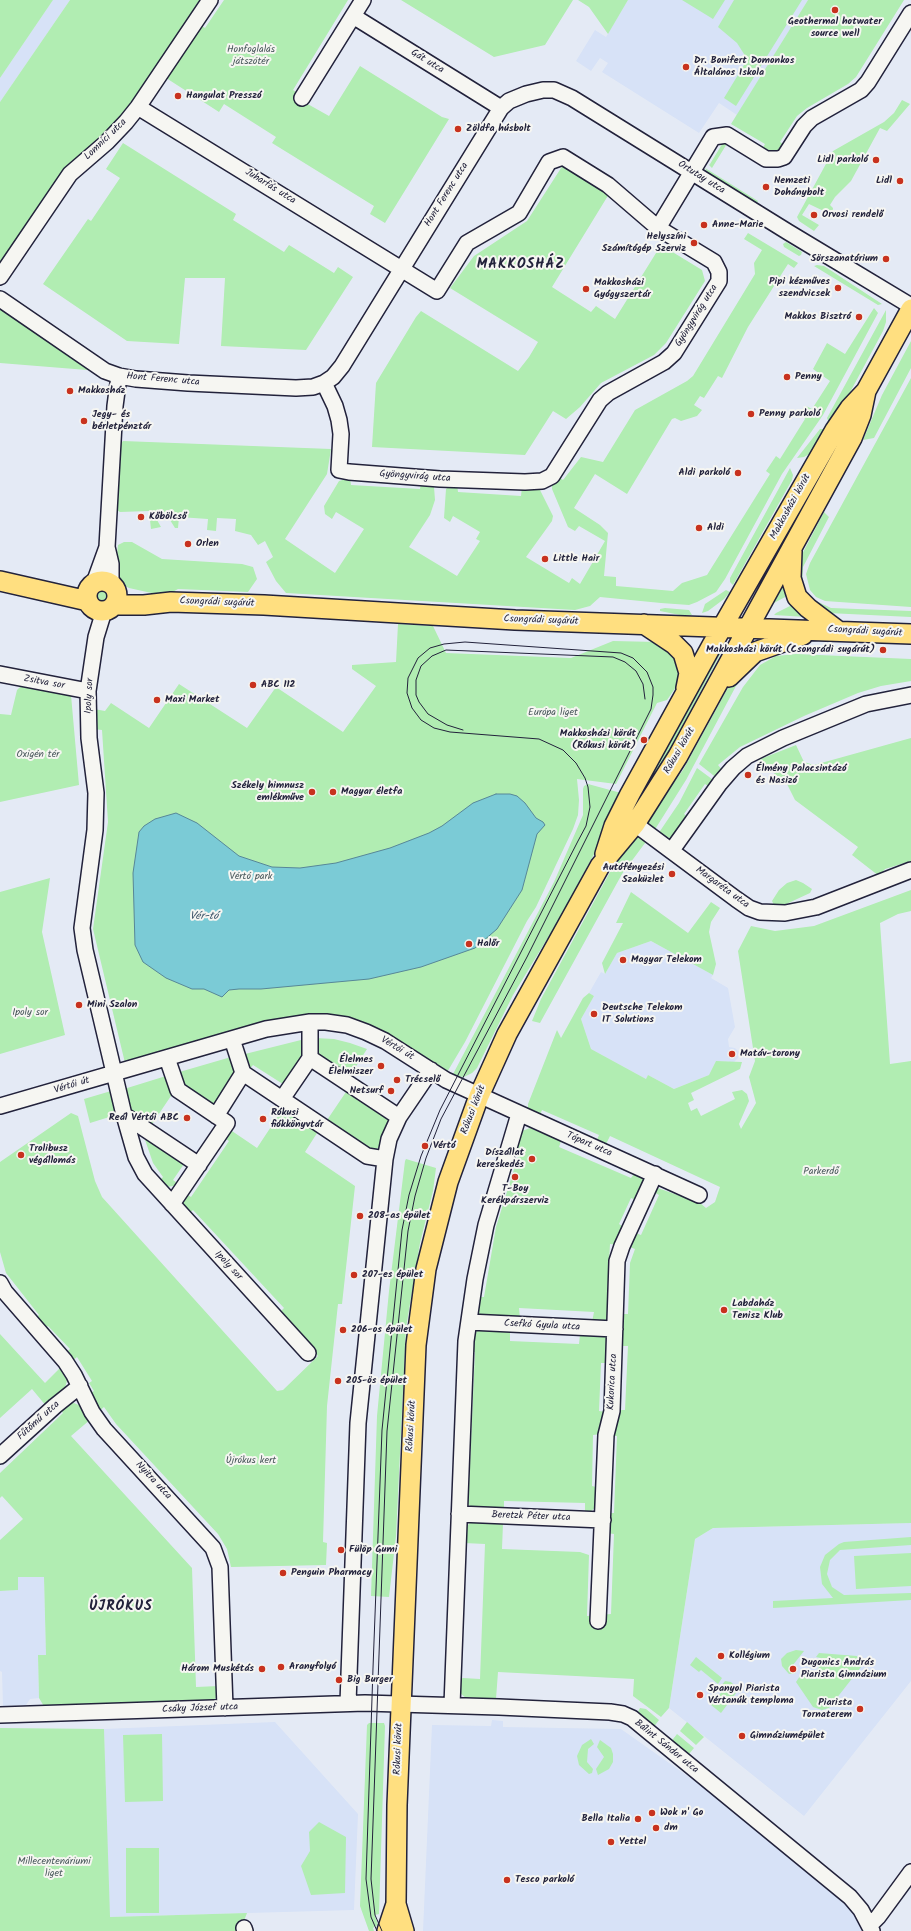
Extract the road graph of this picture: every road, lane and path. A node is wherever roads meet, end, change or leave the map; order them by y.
1 (210, 0) edge
2 (363, 0) edge
3 (911, 13) edge
4 (353, 16) junction
5 (302, 98) dead end
6 (138, 107) junction
7 (501, 108) junction
8 (492, 121) joint
9 (692, 172) junction
10 (658, 228) junction
11 (401, 269) junction
12 (0, 277) edge
13 (0, 299) edge
14 (911, 307) edge
15 (112, 373) junction
16 (324, 383) junction
17 (866, 391) junction
18 (793, 546) junction
19 (0, 581) edge
20 (101, 596) junction
21 (644, 624) junction
22 (722, 628) junction
23 (748, 628) junction
24 (828, 630) junction
25 (911, 634) edge
26 (0, 674) edge
27 (88, 691) junction
28 (911, 695) edge
29 (685, 696) junction
30 (708, 700) junction
31 (628, 799) junction
32 (634, 824) junction
33 (614, 826) junction
34 (672, 850) junction
35 (600, 866) junction
36 (911, 870) edge
37 (310, 1022) junction
38 (232, 1039) junction
39 (167, 1058) junction
40 (310, 1058) junction
41 (431, 1070) junction
42 (113, 1073) junction
43 (243, 1073) junction
44 (478, 1096) junction
45 (282, 1099) junction
46 (0, 1106) edge
47 (519, 1114) junction
48 (124, 1115) junction
49 (216, 1116) junction
50 (399, 1117) junction
51 (385, 1158) junction
52 (199, 1165) junction
53 (655, 1174) junction
54 (699, 1195) dead end
55 (172, 1204) junction
56 (0, 1283) edge
57 (469, 1322) junction
58 (615, 1330) junction
59 (308, 1353) dead end
60 (80, 1386) junction
61 (0, 1456) edge
62 (459, 1514) junction
63 (603, 1520) junction
64 (598, 1621) dead end
65 (348, 1704) junction
66 (400, 1704) junction
67 (452, 1705) junction
68 (225, 1708) junction
69 (0, 1715) edge
70 (911, 1872) edge
71 (396, 1904) junction
72 (871, 1928) edge
73 (387, 1931) edge
74 (404, 1931) edge

1 - 6 street, Lomnici utca
2 - 4 street
3 - 9 street
4 - 5 street
4 - 7 street, Gát utca
6 - 11 street, Juharfás utca
6 - 12 street, Lomnici utca
7 - 8 street, Ortutay utca
7 - 9 street, Ortutay utca
8 - 11 street, Hont Ferenc utca
9 - 10 street
9 - 14 street, Ortutay utca
10 - 11 street
10 - 16 street, Gyöngyvirág utca
11 - 16 street, Hont Ferenc utca
13 - 15 street, Hont Ferenc utca
14 - 17 main road, Makkosházi körút
15 - 16 street, Hont Ferenc utca
15 - 20 street, Ipoly sor
17 - 18 main road, Makkosházi körút
17 - 22 main road, Makkosházi körút
18 - 23 main road, Makkosházi körút
18 - 24 main road
19 - 20 main road, Csongrádi sugárút
20 - 21 main road, Csongrádi sugárút
20 - 27 street, Ipoly sor
21 - 22 main road, Csongrádi sugárút
21 - 29 main road
22 - 23 main road, Csongrádi sugárút
22 - 29 main road, Rókusi körút
23 - 24 main road, Csongrádi sugárút
23 - 30 main road, Rókusi körút
24 - 25 main road, Csongrádi sugárút
24 - 30 main road
26 - 27 street, Zsitva sor
27 - 42 street, Ipoly sor
28 - 34 street
29 - 31 main road, Rókusi körút
30 - 32 main road, Rókusi körút
31 - 32 main road
31 - 33 main road, Rókusi körút
32 - 33 main road
32 - 34 street, Margaréta utca
32 - 35 main road, Rókusi körút
33 - 35 main road, Rókusi körút
34 - 36 street, Margaréta utca
35 - 44 main road, Rókusi körút
37 - 38 street, Vértói út
37 - 40 street
37 - 41 street, Vértói út
38 - 39 street, Vértói út
38 - 43 street
39 - 42 street, Vértói út
39 - 49 street
40 - 45 street
40 - 50 street
41 - 44 street, Vértói út
41 - 50 street
42 - 46 street, Vértói út
42 - 48 street, Ipoly sor
43 - 45 street
43 - 49 street
44 - 47 street, Tópart utca
44 - 66 main road, Rókusi körút
45 - 51 street
47 - 53 street, Tópart utca
47 - 57 street
48 - 52 street
48 - 55 street, Ipoly sor
49 - 52 street
50 - 51 street
51 - 65 street
52 - 55 street
53 - 54 street, Tópart utca
53 - 58 street, Kukorica utca
55 - 59 street, Ipoly sor
56 - 60 street, Nyitra utca
57 - 58 street, Csefkó Gyula utca
57 - 62 street
58 - 63 street, Kukorica utca
60 - 61 street, Fűtőmű utca
60 - 68 street, Nyitra utca
62 - 63 street, Beretzk Péter utca
62 - 67 street
63 - 64 street, Kukorica utca
65 - 66 street, Csáky József utca
65 - 68 street, Csáky József utca
66 - 67 street, Bálint Sándor utca
66 - 71 main road, Rókusi körút
67 - 72 street, Bálint Sándor utca
68 - 69 street, Csáky József utca
70 - 72 street
71 - 73 main road, Rókusi körút
71 - 74 main road, Rókusi körút

